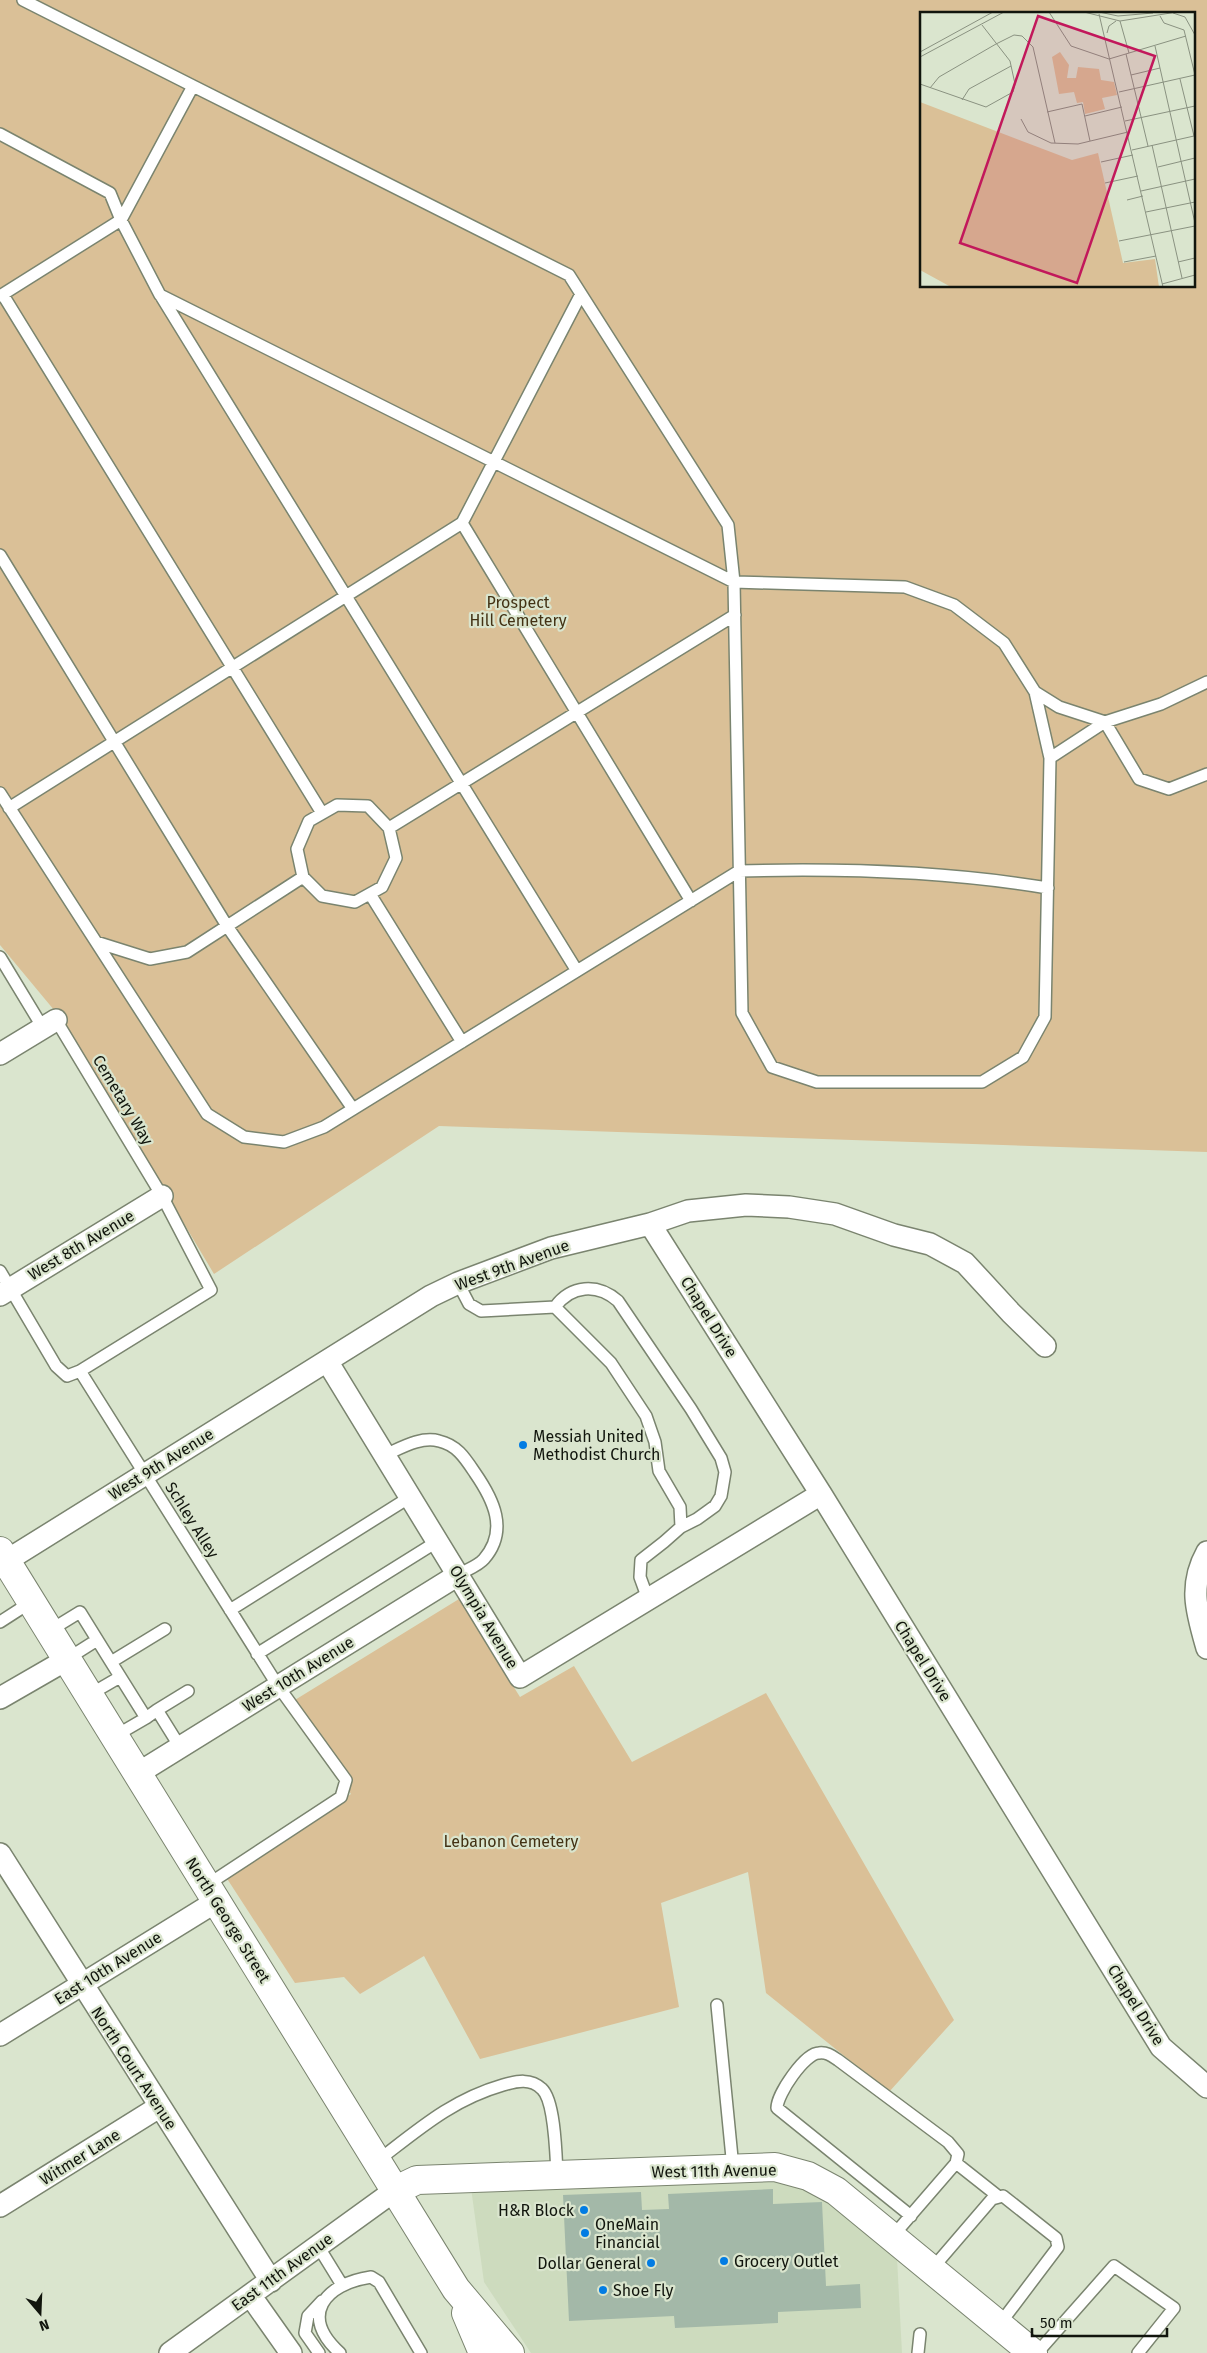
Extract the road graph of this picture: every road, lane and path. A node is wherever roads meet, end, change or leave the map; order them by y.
1 (23, 0) edge
2 (193, 86) junction
3 (0, 134) edge
4 (121, 220) junction
5 (581, 294) junction
6 (1, 295) edge
7 (160, 295) junction
8 (492, 462) junction
9 (462, 523) junction
10 (0, 555) edge
11 (734, 582) junction
12 (345, 596) junction
13 (735, 616) junction
14 (232, 667) junction
15 (1207, 682) edge
16 (1035, 692) junction
17 (577, 713) junction
18 (1105, 722) junction
19 (115, 741) junction
20 (1050, 758) junction
21 (1207, 774) edge
22 (461, 784) junction
23 (0, 793) edge
24 (9, 808) junction
25 (322, 813) junction
26 (389, 828) junction
27 (739, 871) junction
28 (303, 877) junction
29 (1048, 888) junction
30 (370, 894) junction
31 (691, 901) junction
32 (227, 926) junction
33 (96, 942) junction
34 (0, 958) edge
35 (577, 971) junction
36 (49, 1024) junction
37 (462, 1042) junction
38 (0, 1054) edge
39 (353, 1109) junction
40 (162, 1196) junction
41 (650, 1224) junction
42 (458, 1283) junction
43 (3, 1285) edge
44 (555, 1307) junction
45 (1046, 1346) dead end
46 (327, 1361) junction
47 (80, 1371) junction
48 (385, 1455) junction
49 (144, 1474) junction
50 (821, 1494) junction
51 (410, 1496) junction
52 (681, 1527) junction
53 (438, 1541) junction
54 (1207, 1552) edge
55 (3, 1556) edge
56 (458, 1575) junction
57 (648, 1599) junction
58 (31, 1602) junction
59 (230, 1610) junction
60 (0, 1622) edge
61 (165, 1629) dead end
62 (49, 1631) junction
63 (97, 1640) junction
64 (1207, 1648) edge
65 (257, 1654) junction
66 (66, 1660) junction
67 (111, 1662) junction
68 (120, 1677) junction
69 (278, 1686) junction
70 (188, 1691) dead end
71 (88, 1696) junction
72 (0, 1698) edge
73 (157, 1710) junction
74 (146, 1718) junction
75 (114, 1737) junction
76 (180, 1747) junction
77 (137, 1774) junction
78 (2, 1861) edge
79 (212, 1893) junction
80 (81, 1985) junction
81 (716, 2005) dead end
82 (0, 2036) edge
83 (1207, 2088) edge
84 (159, 2107) junction
85 (376, 2162) junction
86 (956, 2163) junction
87 (733, 2168) junction
88 (557, 2174) junction
89 (394, 2191) junction
90 (999, 2197) junction
91 (0, 2206) edge
92 (911, 2216) junction
93 (892, 2237) junction
94 (318, 2246) junction
95 (931, 2270) junction
96 (270, 2281) junction
97 (342, 2284) junction
98 (456, 2289) junction
99 (250, 2295) junction
100 (325, 2298) junction
101 (999, 2325) junction
102 (920, 2334) dead end
103 (183, 2349) edge
104 (291, 2353) edge
105 (319, 2353) edge
106 (340, 2353) edge
107 (421, 2353) edge
108 (483, 2353) edge
109 (510, 2353) edge
110 (918, 2353) edge
111 (1033, 2353) edge
112 (1038, 2353) edge
113 (1138, 2353) edge

1 - 2 lane
2 - 4 lane
2 - 5 lane
3 - 4 lane
4 - 6 lane
4 - 7 lane
5 - 8 lane
5 - 11 lane
6 - 14 lane
7 - 8 lane
7 - 12 lane
8 - 9 lane
8 - 11 lane
9 - 12 lane
9 - 17 lane
10 - 19 lane
11 - 13 lane
11 - 16 lane
12 - 14 lane
12 - 22 lane
13 - 17 lane
13 - 27 lane
14 - 19 lane
14 - 25 lane
15 - 18 lane
16 - 18 lane
16 - 20 lane
17 - 22 lane
17 - 31 lane
18 - 20 lane
18 - 21 lane
19 - 24 lane
19 - 32 lane
20 - 29 lane
22 - 26 lane
22 - 35 lane
23 - 24 lane
24 - 33 lane
25 - 26 lane
25 - 28 lane
26 - 30 lane
27 - 29 lane
27 - 29 lane
27 - 31 lane
28 - 30 lane
28 - 32 lane
30 - 37 lane
31 - 35 lane
32 - 33 lane
32 - 39 lane
33 - 39 lane
34 - 36 lane, Cemetary Way
35 - 37 lane
36 - 38 street
36 - 40 lane, Cemetary Way
37 - 39 lane
40 - 43 street, West 8th Avenue
40 - 47 lane, Cemetary Way
41 - 42 street, West 9th Avenue
41 - 45 street, West 9th Avenue
41 - 50 street, Chapel Drive
42 - 44 lane
42 - 46 street, West 9th Avenue
43 - 47 lane
44 - 52 lane
44 - 52 lane
46 - 48 street, Olympia Avenue
46 - 49 street, West 9th Avenue
47 - 49 lane, Schley Alley
48 - 51 street, Olympia Avenue
48 - 56 lane
49 - 55 street, West 9th Avenue
49 - 59 lane, Schley Alley
50 - 57 street, Olympia Avenue
50 - 83 street, Chapel Drive
51 - 53 street, Olympia Avenue
51 - 59 lane
52 - 57 lane
53 - 56 street, Olympia Avenue
53 - 65 lane
54 - 64 street
55 - 58 main road, North George Street
56 - 57 street, Olympia Avenue
56 - 69 street, West 10th Avenue
58 - 60 lane
58 - 62 main road, North George Street
59 - 65 lane, Schley Alley
61 - 67 lane
62 - 63 lane
62 - 66 main road, North George Street
63 - 66 lane
63 - 67 lane
65 - 69 lane, Schley Alley
66 - 71 main road, North George Street
66 - 72 street
67 - 68 lane
68 - 71 lane
68 - 74 lane
69 - 76 street, West 10th Avenue
69 - 79 lane, Schley Alley
70 - 73 lane
71 - 75 main road, North George Street
73 - 74 lane
73 - 76 lane
74 - 75 lane
75 - 77 main road, North George Street
76 - 77 street, West 10th Avenue
77 - 79 main road, North George Street
78 - 80 street, North Court Avenue
79 - 80 street, East 10th Avenue
79 - 85 main road, North George Street
80 - 82 street, East 10th Avenue
80 - 84 street, North Court Avenue
81 - 87 lane
84 - 91 street, Witmer Lane
84 - 96 street, North Court Avenue
85 - 88 lane
85 - 89 main road, North George Street
86 - 90 lane
86 - 92 lane
86 - 92 lane
87 - 88 main road, West 11th Avenue
87 - 93 main road, West 11th Avenue
88 - 89 main road, West 11th Avenue
89 - 94 street, East 11th Avenue
89 - 98 main road, North George Street
90 - 95 lane
90 - 101 lane
92 - 93 lane
93 - 95 main road, West 11th Avenue
94 - 96 street, East 11th Avenue
94 - 97 lane
95 - 101 main road, West 11th Avenue
96 - 99 street, East 11th Avenue
97 - 100 lane
97 - 107 lane
98 - 108 main road, North George Street
98 - 109 main road, North George Street
99 - 103 street, East 11th Avenue
99 - 104 street
100 - 105 lane
100 - 106 lane
101 - 111 main road, West 11th Avenue
102 - 110 lane
112 - 113 lane

